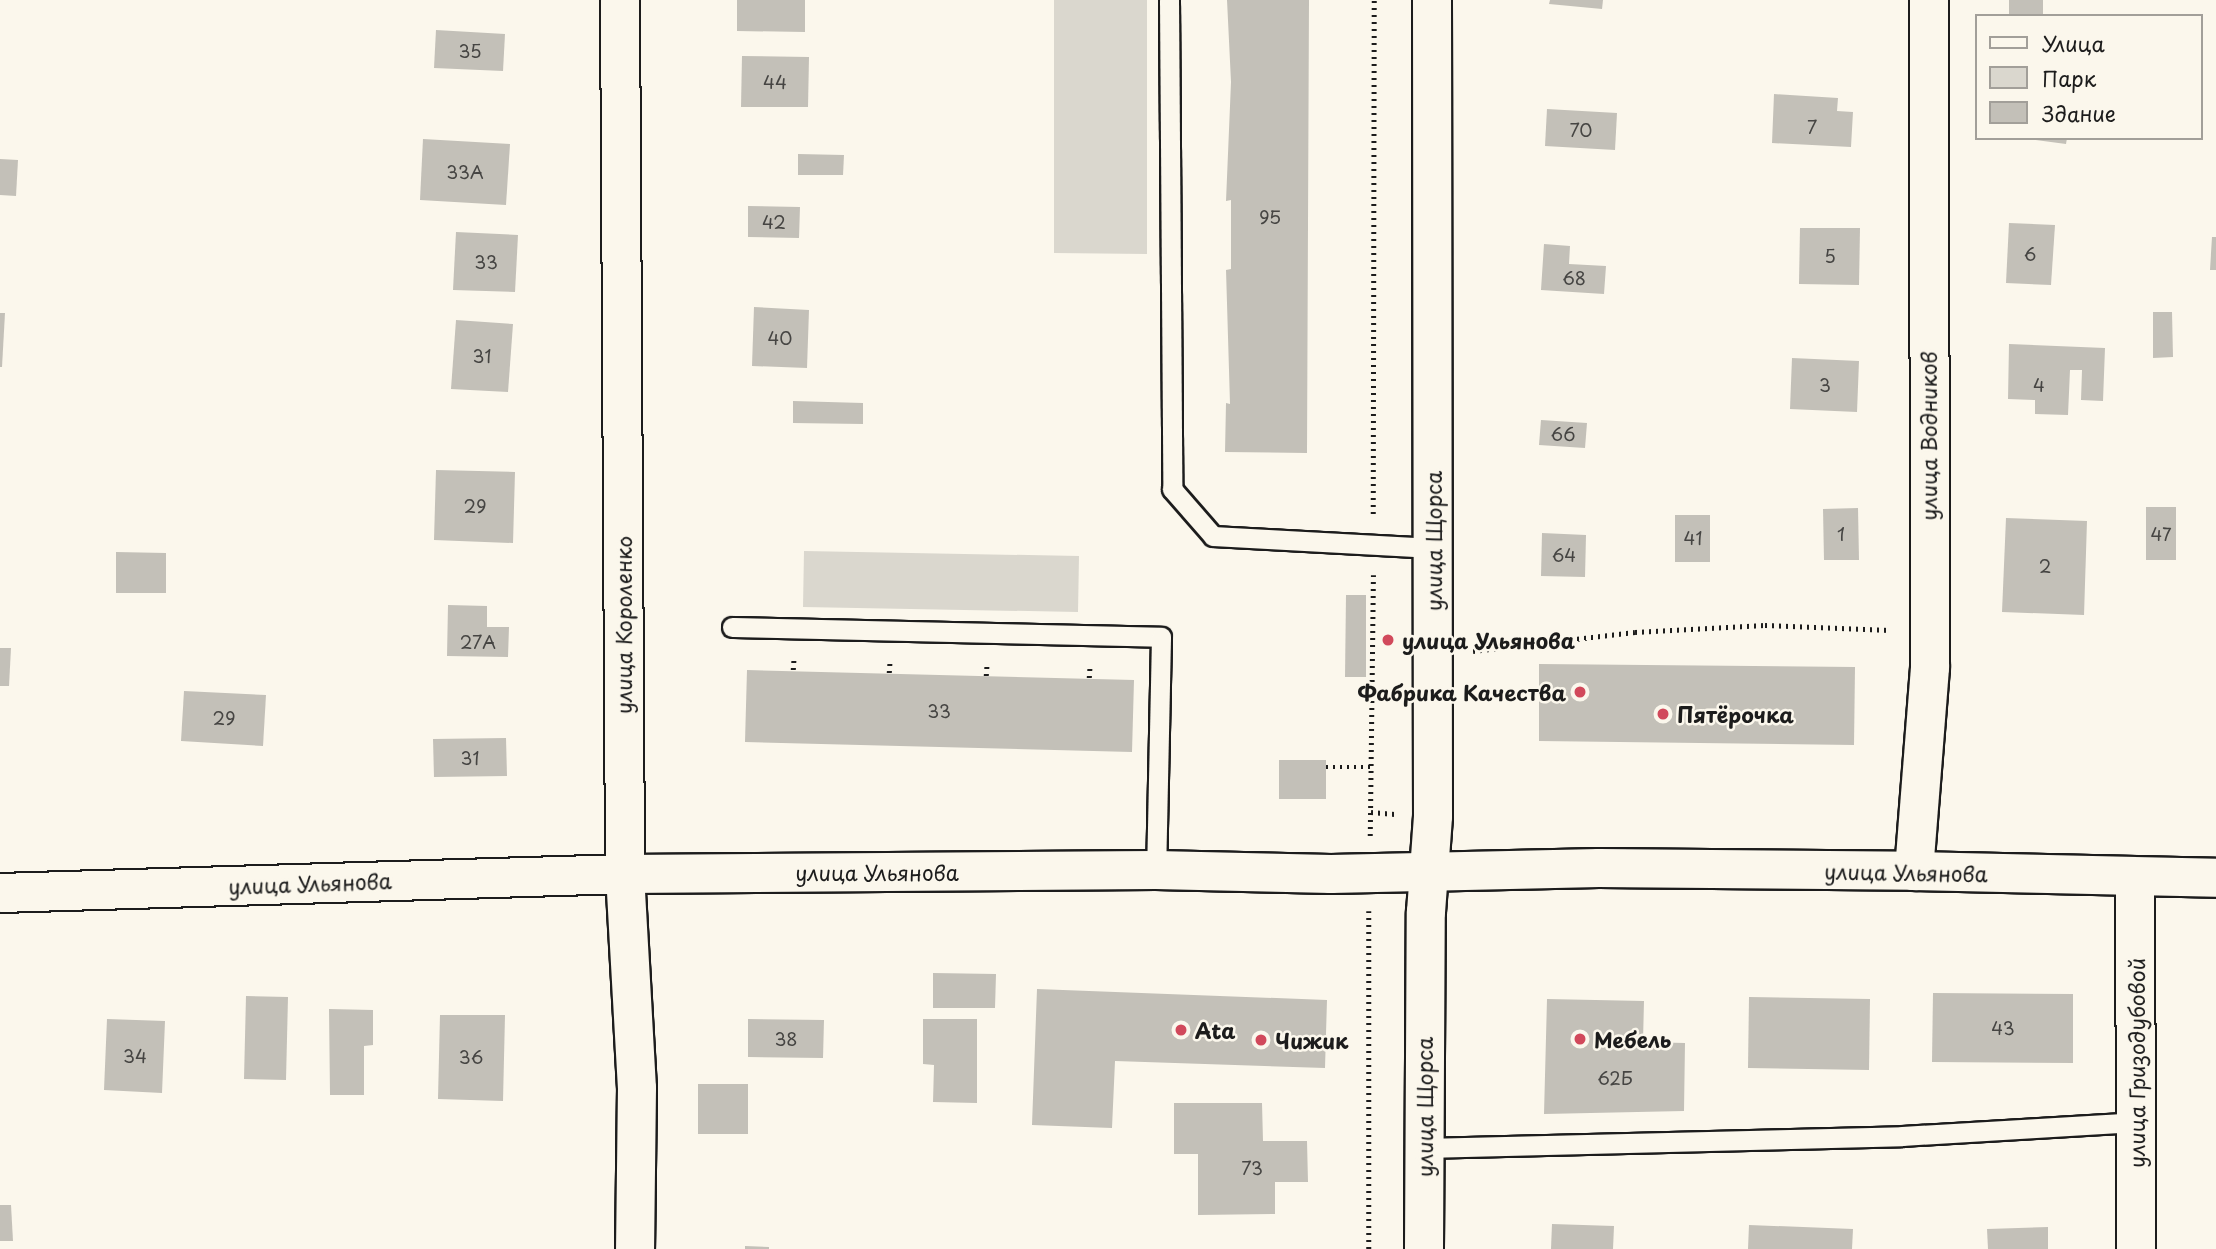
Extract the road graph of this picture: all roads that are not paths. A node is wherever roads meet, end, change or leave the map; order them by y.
1 (620, 0) edge
2 (1169, 0) edge
3 (1432, 0) edge
4 (1929, 0) edge
5 (1433, 548) junction
6 (732, 627) dead end
7 (1156, 870) junction
8 (1429, 871) junction
9 (1914, 871) junction
10 (625, 874) junction
11 (2135, 878) junction
12 (2216, 878) edge
13 (0, 893) edge
14 (2136, 1122) junction
15 (1424, 1147) junction
16 (635, 1249) edge
17 (1424, 1249) edge
18 (2136, 1249) edge

1 - 10 street, улица Короленко
2 - 5 lane
3 - 5 street, улица Щорса
4 - 9 street, улица Водников
5 - 8 street, улица Щорса
6 - 7 lane
7 - 8 street, улица Ульянова
7 - 10 street, улица Ульянова
8 - 9 street, улица Ульянова
8 - 15 street, улица Щорса
9 - 11 street, улица Ульянова
10 - 13 street, улица Ульянова
10 - 16 street, улица Короленко
11 - 12 street, улица Ульянова
11 - 14 street, улица Гризодубовой
14 - 15 lane
14 - 18 street, улица Гризодубовой
15 - 17 street, улица Щорса

